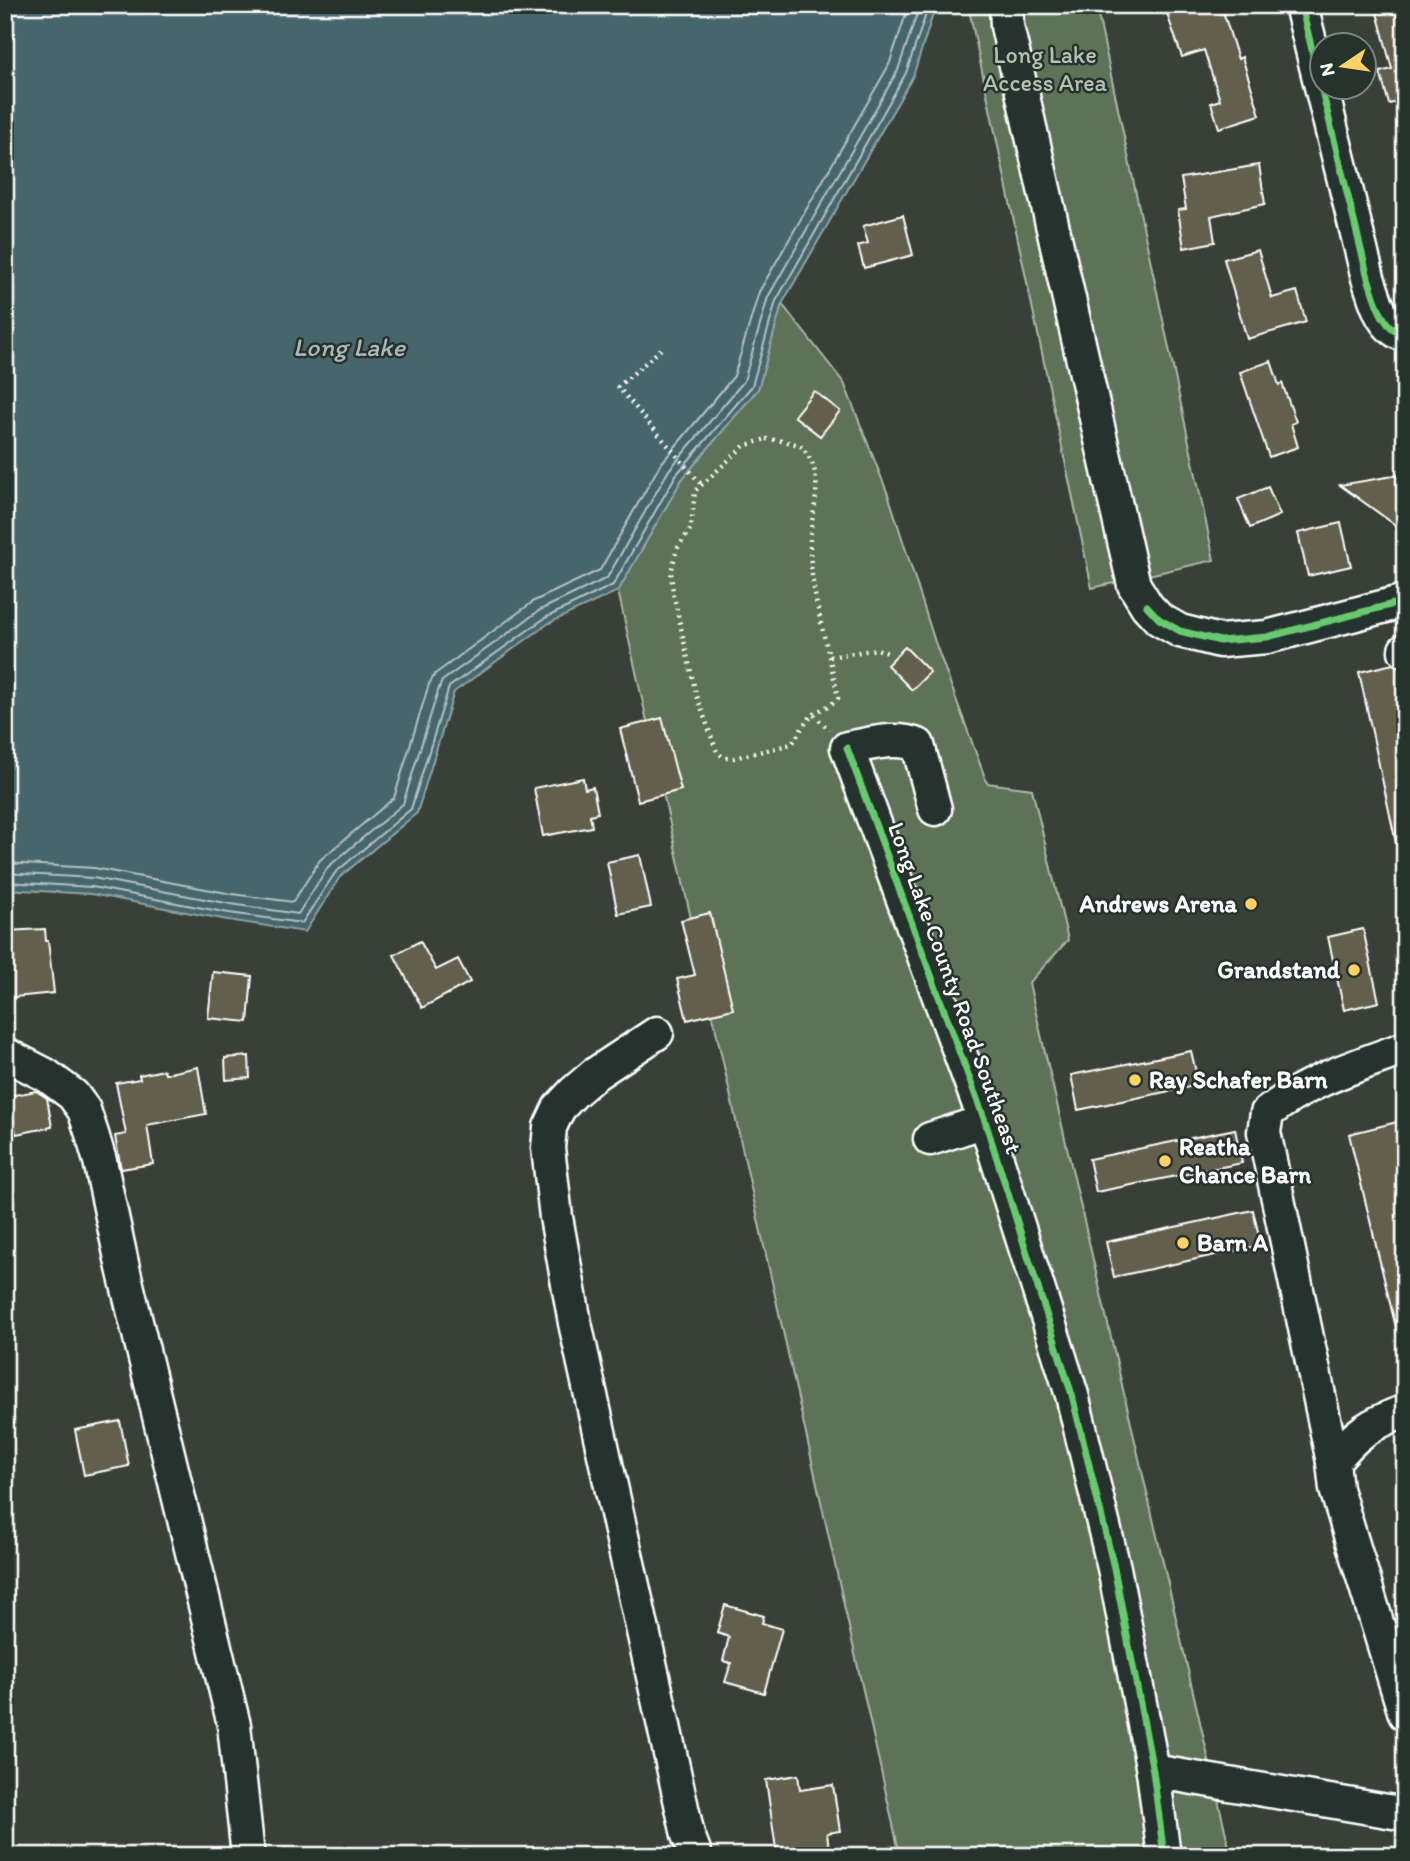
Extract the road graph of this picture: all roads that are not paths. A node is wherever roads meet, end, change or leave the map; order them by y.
1 (1006, 5) edge
2 (1301, 5) edge
3 (1405, 335) edge
4 (1405, 601) edge
5 (935, 809) dead end
6 (657, 1033) dead end
7 (1405, 1048) edge
8 (5, 1054) edge
9 (985, 1121) junction
10 (930, 1139) dead end
11 (1405, 1411) edge
12 (1333, 1462) junction
13 (1405, 1714) edge
14 (1153, 1772) junction
15 (1405, 1814) edge
16 (248, 1856) edge
17 (696, 1856) edge
18 (1164, 1856) edge

1 - 4 street
2 - 3 street
5 - 9 street, Long Lake County Road Southeast
6 - 17 street
7 - 12 street
8 - 16 street
9 - 10 street
9 - 14 street, Long Lake County Road Southeast
11 - 12 street
12 - 13 street
14 - 15 street
14 - 18 street, Long Lake County Road Southeast

